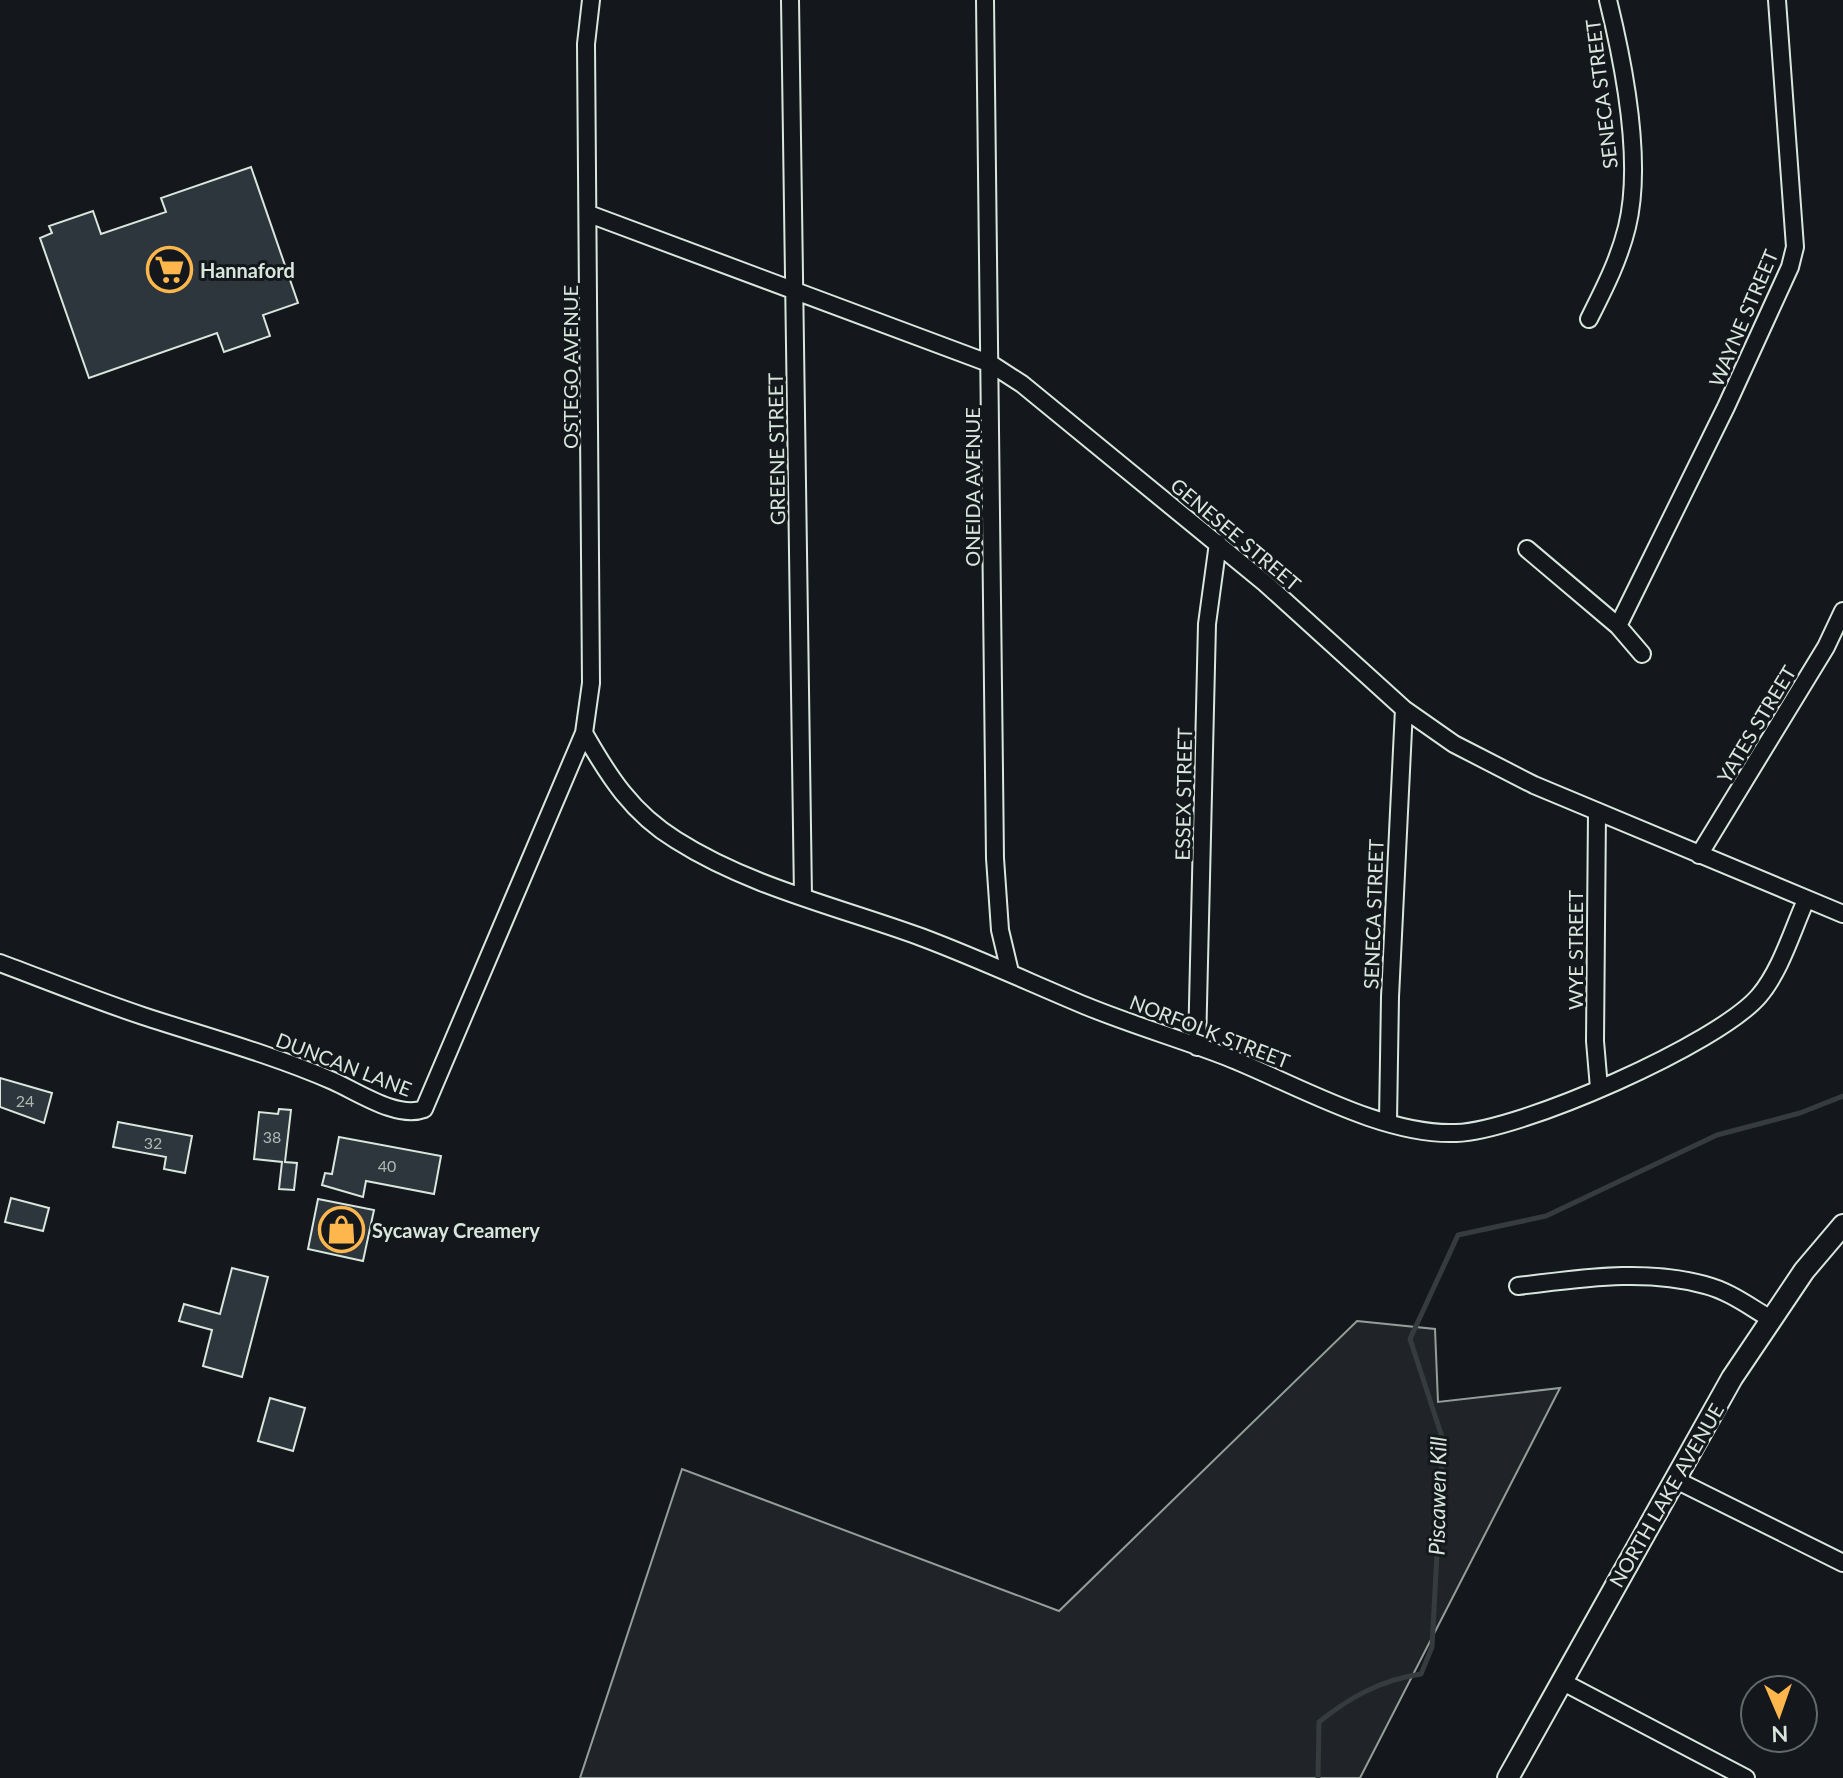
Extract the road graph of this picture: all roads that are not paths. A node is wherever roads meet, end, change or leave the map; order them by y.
1 (591, 0) edge
2 (790, 0) edge
3 (985, 0) edge
4 (1608, 0) edge
5 (1777, 0) edge
6 (589, 214) junction
7 (793, 289) junction
8 (1589, 319) dead end
9 (991, 364) junction
10 (1218, 543) junction
11 (1527, 549) dead end
12 (1843, 611) edge
13 (1618, 626) junction
14 (1642, 654) dead end
15 (1404, 709) junction
16 (584, 733) junction
17 (1597, 812) junction
18 (1699, 855) junction
19 (803, 897) junction
20 (1806, 900) junction
21 (1843, 914) edge
22 (0, 963) edge
23 (1010, 972) junction
24 (1197, 1047) junction
25 (1599, 1088) junction
26 (1388, 1121) junction
27 (1843, 1225) edge
28 (1518, 1286) dead end
29 (1771, 1319) junction
30 (1674, 1479) junction
31 (1843, 1563) edge
32 (1561, 1681) junction
33 (1508, 1778) edge
34 (1746, 1778) edge

1 - 6 street, OSTEGO AVENUE
2 - 7 street, GREENE STREET
3 - 9 street, ONEIDA AVENUE
4 - 8 street, SENECA STREET
5 - 13 street, WAYNE STREET
6 - 7 street, GENESEE STREET
6 - 16 street, OSTEGO AVENUE
7 - 9 street, GENESEE STREET
7 - 19 street, GREENE STREET
9 - 10 street, GENESEE STREET
9 - 23 street, ONEIDA AVENUE
10 - 15 street, GENESEE STREET
10 - 24 street, ESSEX STREET
11 - 13 street
12 - 18 street, YATES STREET
13 - 14 street
15 - 17 street, GENESEE STREET
15 - 26 street, SENECA STREET
16 - 19 street, NORFOLK STREET
16 - 22 street, DUNCAN LANE
17 - 18 street, GENESEE STREET
17 - 25 street, WYE STREET
18 - 20 street, GENESEE STREET
19 - 23 street, NORFOLK STREET
20 - 21 street, GENESEE STREET
20 - 25 street, NORFOLK STREET
23 - 24 street, NORFOLK STREET
24 - 26 street, NORFOLK STREET
25 - 26 street, NORFOLK STREET
27 - 29 street, NORTH LAKE AVENUE
28 - 29 street
29 - 30 street, NORTH LAKE AVENUE
30 - 31 street
30 - 32 street, NORTH LAKE AVENUE
32 - 33 street, NORTH LAKE AVENUE
32 - 34 street

